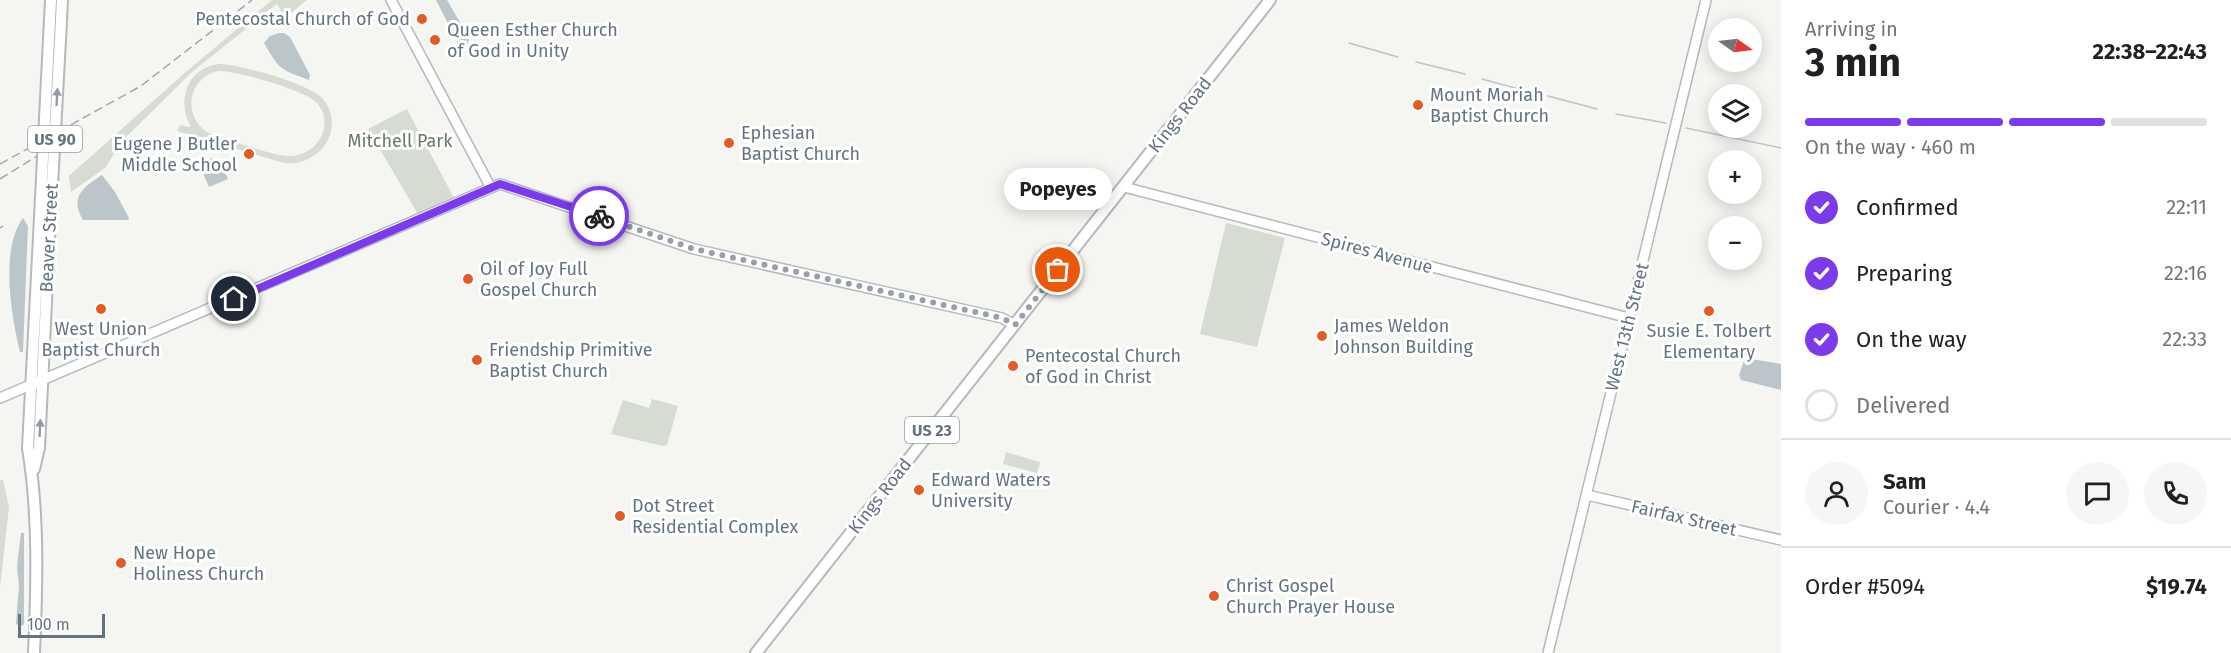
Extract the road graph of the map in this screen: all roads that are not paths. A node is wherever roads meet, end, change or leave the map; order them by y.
1 (51, 0) edge
2 (62, 0) edge
3 (391, 0) edge
4 (1270, 0) edge
5 (1706, 0) edge
6 (54, 40) junction
7 (496, 186) junction
8 (1124, 187) junction
9 (44, 238) junction
10 (1629, 318) junction
11 (1015, 325) junction
12 (42, 379) junction
13 (31, 385) junction
14 (0, 398) edge
15 (33, 475) junction
16 (1587, 495) junction
17 (1781, 540) edge
18 (34, 653) edge
19 (756, 653) edge
20 (1548, 653) edge

1 - 6 main road, Beaver Street / US 90
2 - 6 main road, Beaver Street / US 90
3 - 7 street
4 - 8 main road, Kings Road / US 23
5 - 10 street, West 13th Street
6 - 9 main road, Beaver Street / US 90, bridge
7 - 11 street
7 - 12 street
8 - 10 street, Spires Avenue
8 - 11 main road, Kings Road / US 23
9 - 12 main road, Beaver Street / US 90
9 - 13 main road, Beaver Street / US 90
10 - 16 street, West 13th Street
11 - 19 main road, Kings Road / US 23
12 - 13 street
15 -> 12 main road, Beaver Street / US 90
13 - 14 street
13 - 15 main road, Beaver Street / US 90
15 - 18 main road, Beaver Street / US 90
16 - 17 street, Fairfax Street
16 - 20 street, West 13th Street

